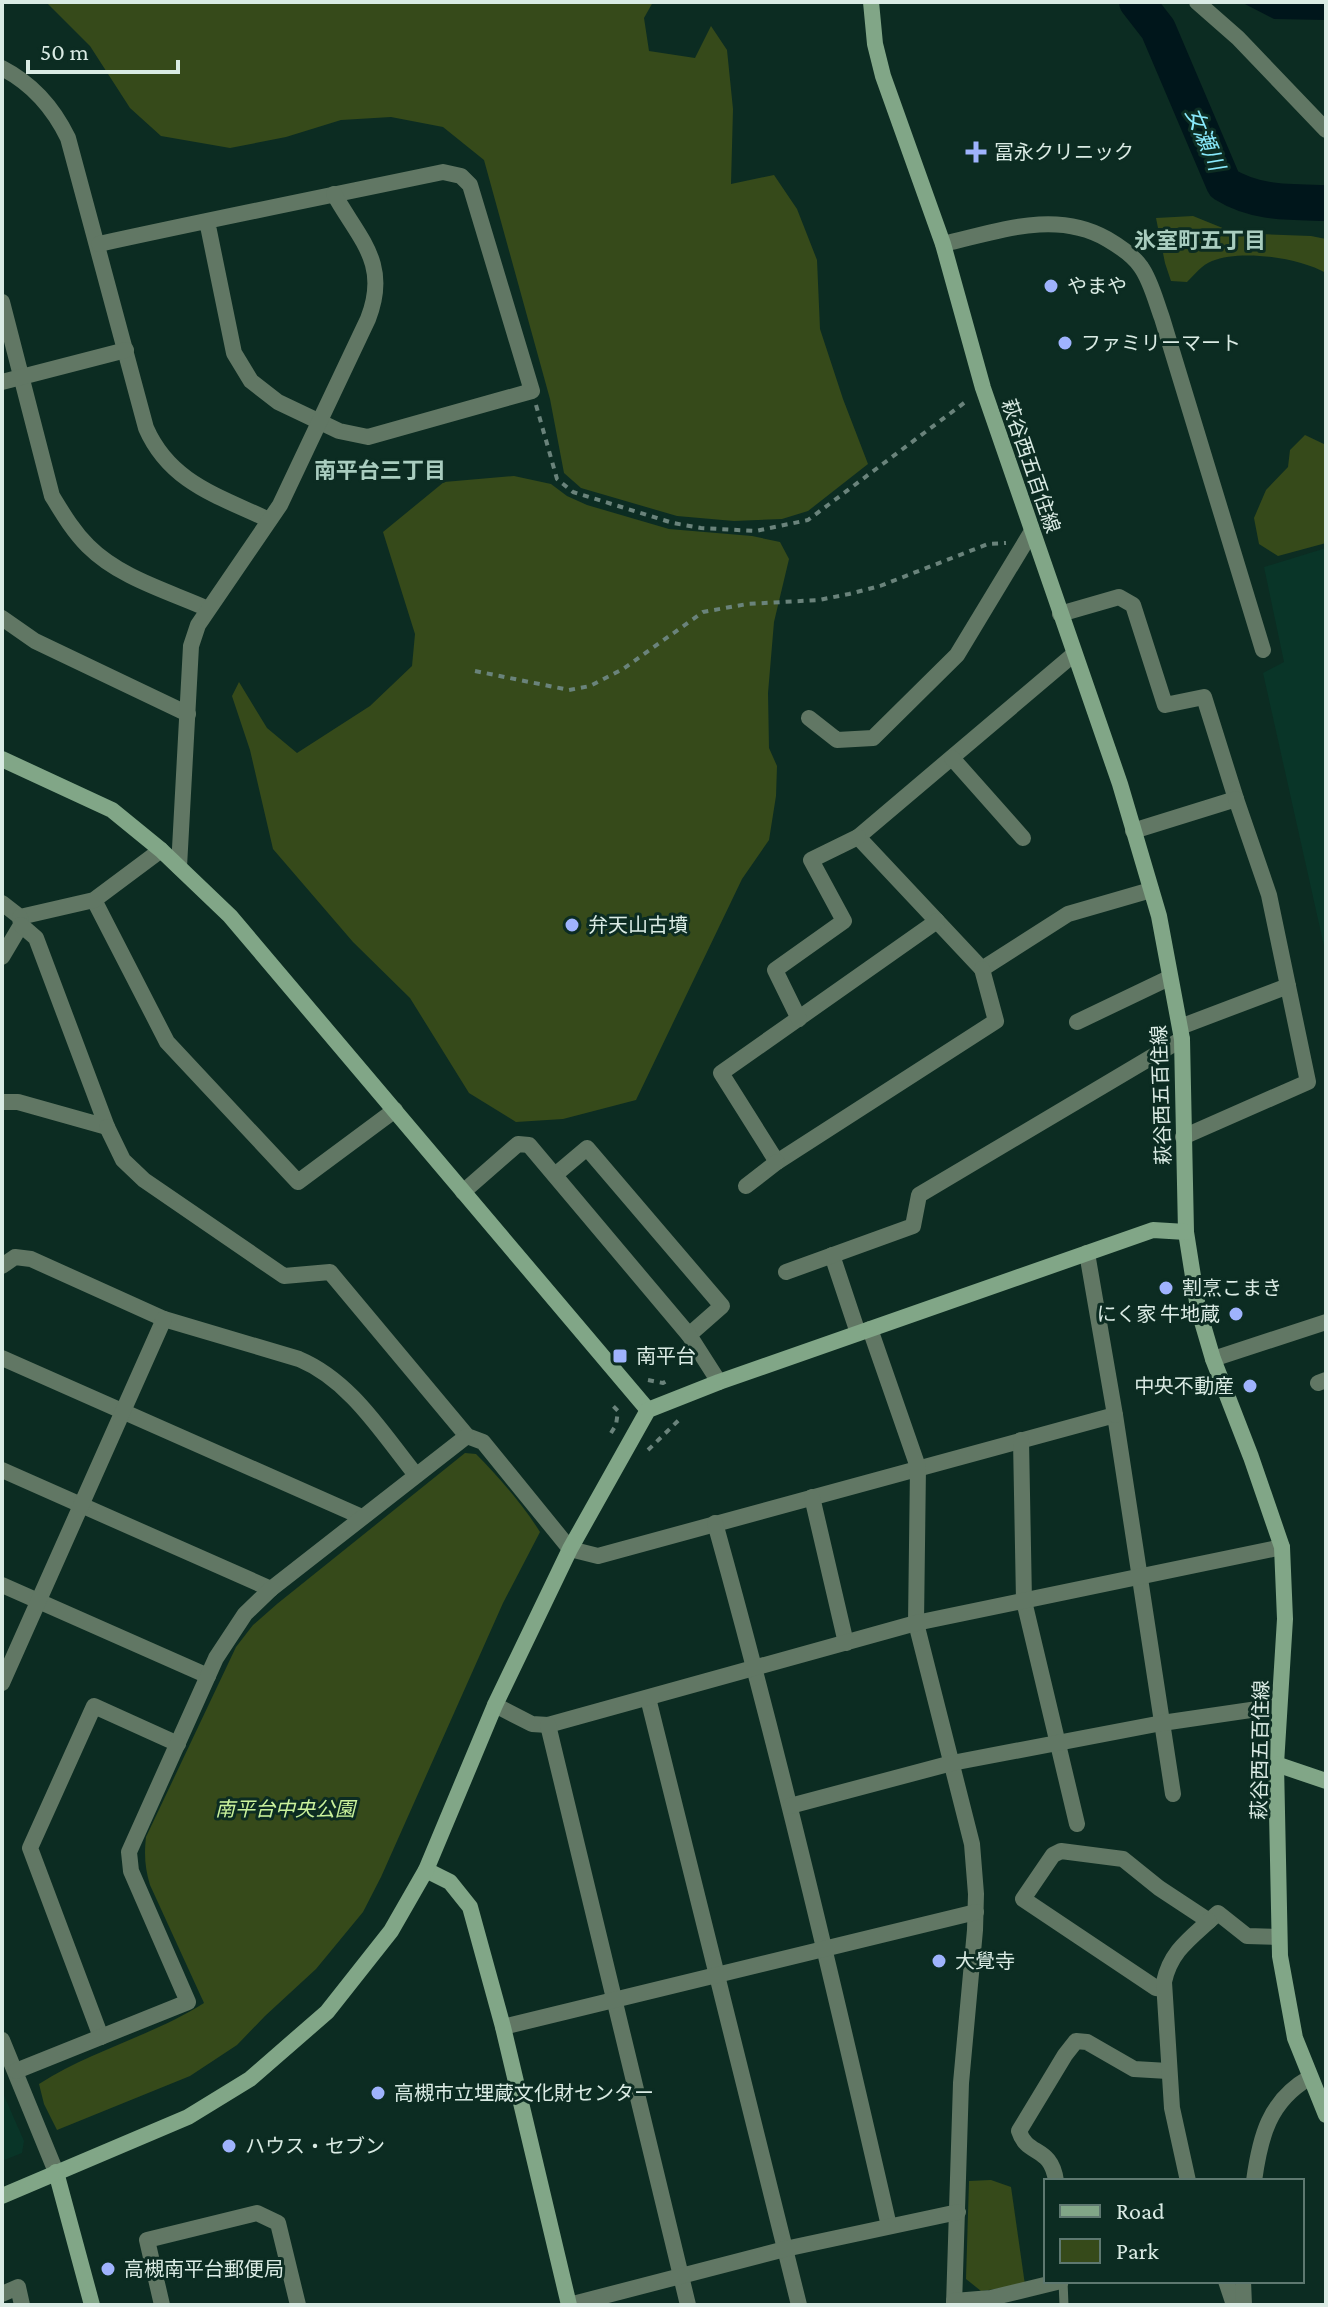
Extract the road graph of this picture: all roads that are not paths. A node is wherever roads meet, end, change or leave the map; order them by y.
1 (871, 2) edge
2 (1197, 2) edge
3 (2, 68) edge
4 (1326, 130) edge
5 (334, 194) junction
6 (207, 221) junction
7 (99, 244) junction
8 (943, 244) junction
9 (2, 302) edge
10 (126, 350) junction
11 (21, 377) junction
12 (2, 382) edge
13 (320, 422) junction
14 (269, 520) junction
15 (1028, 537) junction
16 (208, 609) junction
17 (1060, 614) junction
18 (2, 618) edge
19 (1263, 650) dead end
20 (1074, 654) junction
21 (188, 714) junction
22 (809, 718) dead end
23 (952, 758) junction
24 (2, 759) edge
25 (1236, 799) junction
26 (1133, 831) junction
27 (858, 837) junction
28 (1023, 838) dead end
29 (161, 850) junction
30 (179, 867) junction
31 (1151, 890) junction
32 (94, 900) junction
33 (2, 903) edge
34 (21, 921) junction
35 (937, 921) junction
36 (2, 957) edge
37 (982, 969) junction
38 (1169, 978) junction
39 (1288, 986) junction
40 (799, 1019) junction
41 (1077, 1022) dead end
42 (1181, 1033) junction
43 (2, 1102) edge
44 (395, 1110) junction
45 (107, 1127) junction
46 (1183, 1137) junction
47 (777, 1162) junction
48 (555, 1175) junction
49 (746, 1186) dead end
50 (463, 1192) junction
51 (1186, 1232) junction
52 (1087, 1253) junction
53 (832, 1255) junction
54 (2, 1266) edge
55 (786, 1272) dead end
56 (164, 1319) junction
57 (1326, 1322) edge
58 (864, 1331) junction
59 (689, 1335) junction
60 (2, 1358) edge
61 (1213, 1359) junction
62 (719, 1382) junction
63 (648, 1410) junction
64 (123, 1411) junction
65 (1115, 1415) junction
66 (467, 1436) junction
67 (1021, 1440) junction
68 (918, 1467) junction
69 (2, 1470) edge
70 (416, 1475) junction
71 (812, 1497) junction
72 (81, 1505) junction
73 (362, 1517) junction
74 (715, 1523) junction
75 (1282, 1547) junction
76 (570, 1549) junction
77 (1139, 1577) junction
78 (2, 1585) edge
79 (271, 1589) junction
80 (39, 1601) junction
81 (1024, 1601) junction
82 (916, 1623) junction
83 (846, 1643) junction
84 (756, 1668) junction
85 (208, 1676) junction
86 (2, 1683) edge
87 (648, 1698) junction
88 (495, 1705) junction
89 (1278, 1706) junction
90 (1162, 1723) junction
91 (548, 1725) junction
92 (178, 1744) junction
93 (1058, 1744) junction
94 (952, 1763) junction
95 (1276, 1764) junction
96 (1326, 1781) edge
97 (1173, 1794) dead end
98 (790, 1806) junction
99 (1077, 1824) dead end
100 (426, 1870) junction
101 (976, 1912) junction
102 (1209, 1921) junction
103 (1279, 1937) junction
104 (825, 1949) junction
105 (719, 1973) junction
106 (1164, 1989) junction
107 (614, 1998) junction
108 (503, 2027) junction
109 (101, 2037) junction
110 (2, 2040) edge
111 (16, 2071) junction
112 (1168, 2071) junction
113 (1309, 2078) junction
114 (1326, 2115) edge
115 (56, 2172) junction
116 (1056, 2179) edge
117 (1188, 2179) edge
118 (1254, 2179) edge
119 (2, 2196) edge
120 (958, 2212) junction
121 (889, 2226) junction
122 (785, 2249) junction
123 (681, 2277) junction
124 (1054, 2283) edge
125 (1062, 2283) edge
126 (1227, 2283) edge
127 (1243, 2283) edge
128 (2, 2294) edge
129 (954, 2303) edge
130 (22, 2305) edge
131 (92, 2305) edge
132 (162, 2305) edge
133 (298, 2305) edge
134 (569, 2305) edge
135 (688, 2305) edge
136 (799, 2305) edge
137 (1064, 2305) edge
138 (1234, 2305) edge
139 (1244, 2305) edge

1 - 8 street, 萩谷西五百住線
2 - 4 street
3 - 7 street
5 - 6 street
5 - 13 street
5 - 13 street
6 - 7 street
6 - 13 street
7 - 10 street
8 - 15 street, 萩谷西五百住線
8 - 19 street
9 - 11 street
10 - 11 street
10 - 14 street
11 - 12 street
11 - 16 street
13 - 14 street
14 - 16 street
15 - 17 street, 萩谷西五百住線
15 - 22 street
16 - 21 street
17 - 20 street, 萩谷西五百住線
17 - 25 street
18 - 21 street
20 - 23 street
20 - 26 street, 萩谷西五百住線
21 - 30 street
23 - 27 street
23 - 28 street
24 - 29 street
25 - 26 street
25 - 39 street
26 - 31 street, 萩谷西五百住線
27 - 35 street
27 - 40 street
29 - 30 street
29 - 32 street
30 - 44 street
31 - 37 street
31 - 38 street, 萩谷西五百住線
32 - 34 street
32 - 44 street
33 - 34 street
34 - 36 street
34 - 45 street
35 - 37 street
35 - 40 street
37 - 47 street
38 - 41 street
38 - 42 street, 萩谷西五百住線
39 - 42 street
39 - 46 street
40 - 47 street
42 - 46 street, 萩谷西五百住線
42 - 53 street
43 - 45 street
44 - 50 street
45 - 66 street
46 - 51 street, 萩谷西五百住線
47 - 49 street
48 - 50 street
48 - 59 street
48 - 59 street
50 - 63 street
51 - 52 street
51 - 61 street, 萩谷西五百住線
52 - 58 street
52 - 65 street
53 - 55 street
53 - 58 street
54 - 56 street
56 - 64 street
56 - 70 street
57 - 61 street
58 - 62 street
58 - 68 street
59 - 62 street
60 - 64 street
61 - 75 street, 萩谷西五百住線
62 - 63 street
63 - 76 street
64 - 72 street
64 - 73 street
65 - 67 street
65 - 77 street
66 - 70 street
66 - 76 street
67 - 68 street
67 - 81 street
68 - 71 street
68 - 82 street
69 - 72 street
70 - 73 street
71 - 74 street
71 - 83 street
72 - 79 street
72 - 80 street
73 - 79 street
74 - 76 street
74 - 84 street
75 - 77 street
75 - 89 street, 萩谷西五百住線
76 - 88 street
77 - 81 street
77 - 90 street
78 - 80 street
79 - 85 street
80 - 85 street
80 - 86 street
81 - 82 street
81 - 93 street
82 - 83 street
82 - 94 street
83 - 84 street
84 - 87 street
84 - 98 street
85 - 92 street
87 - 91 street
87 - 105 street
88 - 91 street
88 - 100 street
89 - 90 street
89 - 95 street, 萩谷西五百住線
90 - 93 street
90 - 97 street
91 - 107 street
92 - 109 street
92 - 109 street
93 - 94 street
93 - 99 street
94 - 98 street
94 - 101 street
95 - 96 street
95 - 103 street, 萩谷西五百住線
98 - 104 street
100 - 108 street
100 - 115 street
101 - 104 street
101 - 120 street
102 - 103 street
102 - 106 street
102 - 106 street
103 - 113 street, 萩谷西五百住線
104 - 105 street
104 - 121 street
105 - 107 street
105 - 122 street
106 - 112 street
107 - 108 street
107 - 123 street
108 - 134 street
109 - 111 street
110 - 111 street
111 - 115 street
112 - 116 street
112 - 117 street
113 - 114 street, 萩谷西五百住線
113 - 118 street
115 - 119 street
115 - 131 street
120 - 121 street
120 - 129 street
121 - 122 street
122 - 123 street
122 - 136 street
123 - 134 street
123 - 135 street
124 - 129 street
125 - 137 lane
126 - 138 street
127 - 139 street
128 - 130 street
132 - 133 street

